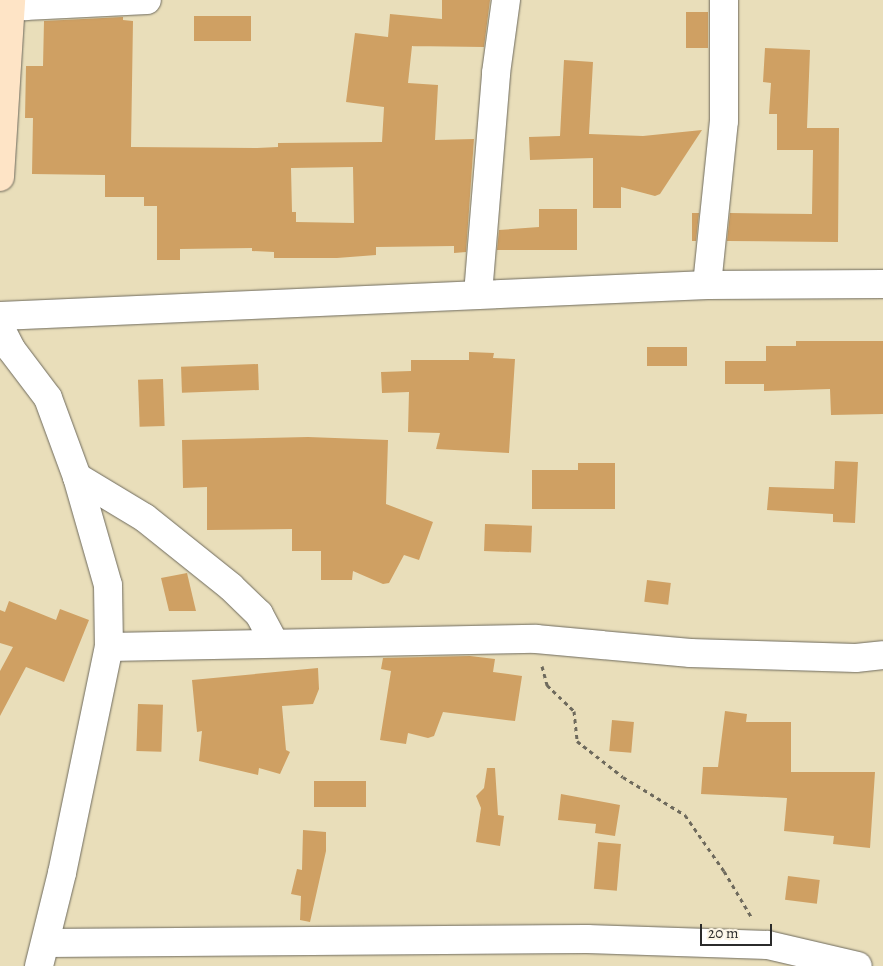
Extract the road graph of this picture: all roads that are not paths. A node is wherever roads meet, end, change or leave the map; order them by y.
1 (11, 0) edge
2 (22, 0) edge
3 (146, 0) edge
4 (506, 0) edge
5 (724, 0) edge
6 (0, 177) edge
7 (883, 284) edge
8 (707, 285) junction
9 (478, 294) junction
10 (0, 316) edge
11 (0, 327) edge
12 (77, 477) junction
13 (274, 642) junction
14 (109, 646) junction
15 (883, 655) edge
16 (42, 954) edge
17 (858, 966) edge

1 - 6 street
2 - 3 street
4 - 9 street
5 - 8 street
7 - 8 street
8 - 9 street
9 - 10 street
11 - 12 street
12 - 13 street
12 - 14 street
13 - 14 street
13 - 15 street
14 - 16 street
16 - 17 street

